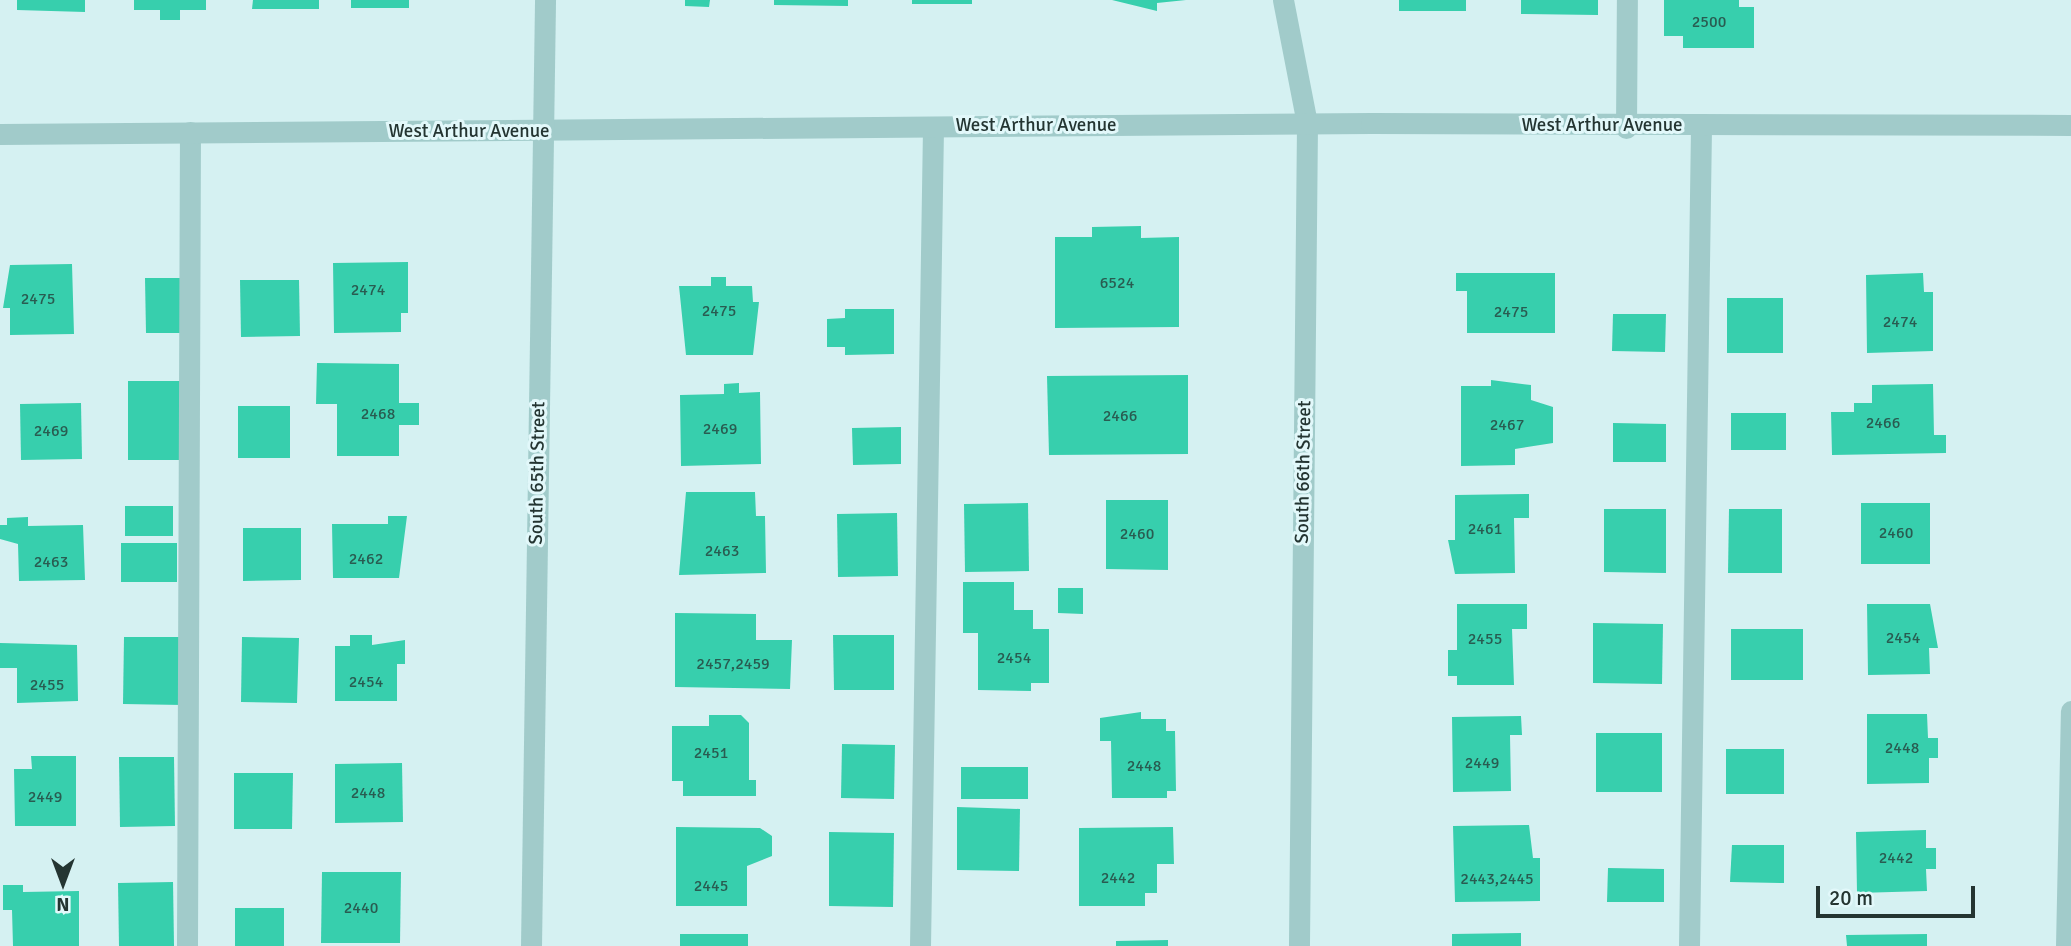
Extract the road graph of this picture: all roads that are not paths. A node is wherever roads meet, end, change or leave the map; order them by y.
1 (545, 0) edge
2 (1283, 0) edge
3 (1627, 0) edge
4 (1307, 124) junction
5 (2071, 125) edge
6 (933, 127) junction
7 (1701, 127) junction
8 (1626, 128) junction
9 (190, 132) junction
10 (544, 132) junction
11 (0, 134) edge
12 (2071, 712) edge
13 (187, 946) edge
14 (531, 946) edge
15 (920, 946) edge
16 (1299, 946) edge
17 (1689, 946) edge
18 (2066, 946) edge

1 - 10 street, South 65th Street
2 - 4 street, South 66th Street
3 - 8 street
4 - 6 street, West Arthur Avenue
4 - 8 street, West Arthur Avenue
4 - 16 street, South 66th Street
5 - 7 street, West Arthur Avenue
6 - 10 street, West Arthur Avenue
6 - 15 street
7 - 8 street, West Arthur Avenue
7 - 17 street
9 - 10 street, West Arthur Avenue
9 - 11 street, West Arthur Avenue
9 - 13 street
10 - 14 street, South 65th Street
12 - 18 street

